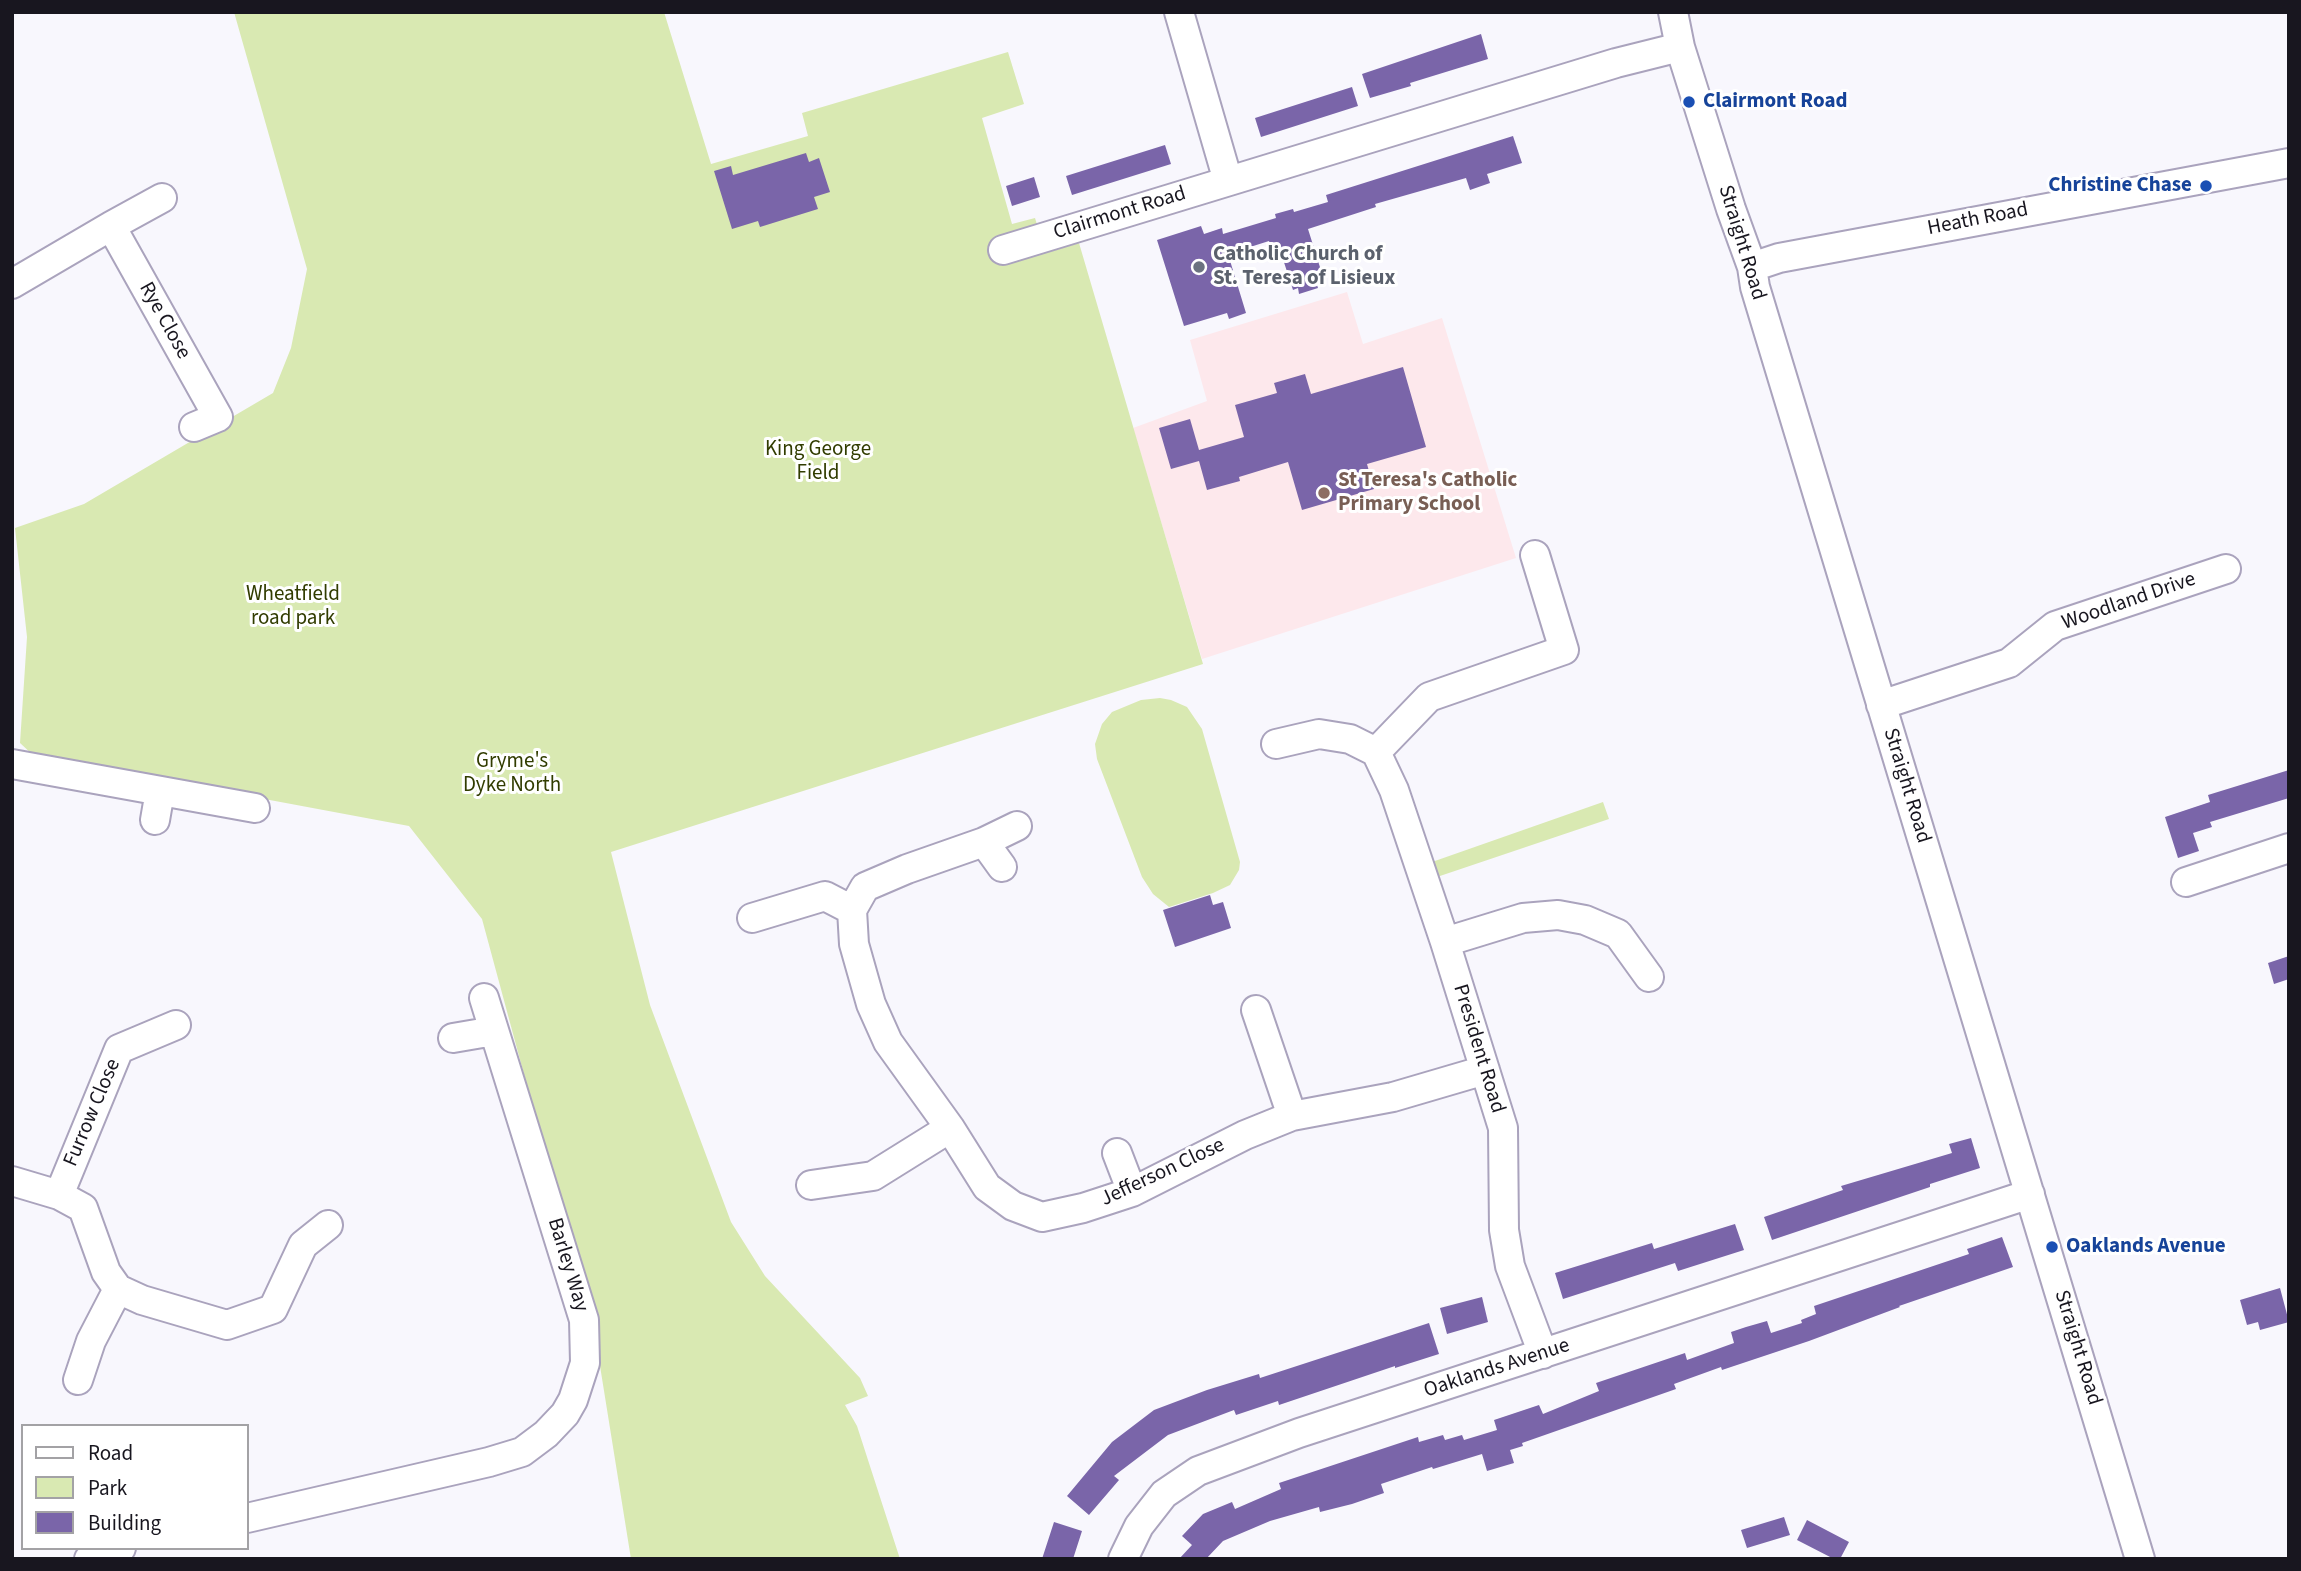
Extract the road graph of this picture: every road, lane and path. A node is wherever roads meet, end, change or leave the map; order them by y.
1 (1179, 12) edge
2 (1673, 12) edge
3 (1681, 47) junction
4 (2289, 163) edge
5 (1228, 181) junction
6 (162, 198) dead end
7 (111, 226) junction
8 (1003, 250) dead end
9 (1752, 267) junction
10 (12, 284) edge
11 (206, 422) dead end
12 (1535, 555) dead end
13 (2227, 569) dead end
14 (1881, 705) junction
15 (1276, 744) dead end
16 (1376, 752) junction
17 (12, 764) edge
18 (160, 791) junction
19 (255, 808) dead end
20 (155, 820) dead end
21 (1017, 826) dead end
22 (984, 842) junction
23 (2289, 848) edge
24 (1002, 867) dead end
25 (2186, 882) dead end
26 (852, 910) junction
27 (752, 918) dead end
28 (1445, 942) junction
29 (1649, 977) dead end
30 (484, 998) dead end
31 (1256, 1010) dead end
32 (176, 1025) dead end
33 (494, 1031) junction
34 (453, 1038) dead end
35 (1485, 1070) junction
36 (1292, 1116) junction
37 (950, 1128) junction
38 (1117, 1153) dead end
39 (12, 1181) edge
40 (811, 1185) dead end
41 (1132, 1192) junction
42 (2030, 1194) junction
43 (59, 1195) junction
44 (328, 1225) dead end
45 (118, 1289) junction
46 (1543, 1354) junction
47 (78, 1380) dead end
48 (248, 1518) edge
49 (115, 1550) edge
50 (89, 1559) edge
51 (1123, 1559) edge
52 (2140, 1559) edge

1 - 5 street
2 - 3 street, Straight Road
3 - 5 street, Clairmont Road
3 - 9 street, Straight Road
4 - 9 street, Heath Road
5 - 8 street, Clairmont Road
6 - 7 street
7 - 10 street
7 - 11 street, Rye Close
9 - 14 street, Straight Road
12 - 16 street
13 - 14 street, Woodland Drive
14 - 42 street, Straight Road
15 - 16 street
16 - 28 street, President Road
17 - 18 street
18 - 19 street
18 - 20 street
21 - 22 street
22 - 24 street
22 - 26 street
23 - 25 street
26 - 27 street
26 - 37 street, Jefferson Close
28 - 29 street
28 - 35 street, President Road
30 - 33 street, Barley Way
31 - 36 street
32 - 43 street, Furrow Close
33 - 34 street
33 - 48 street, Barley Way
35 - 36 street, Jefferson Close
35 - 46 street, President Road
36 - 41 street, Jefferson Close
37 - 40 street
37 - 41 street, Jefferson Close
38 - 41 street
39 - 43 street
42 - 46 street, Oaklands Avenue
42 - 52 street, Straight Road
43 - 45 street
44 - 45 street
45 - 47 street
46 - 51 street, Oaklands Avenue
49 - 50 street

